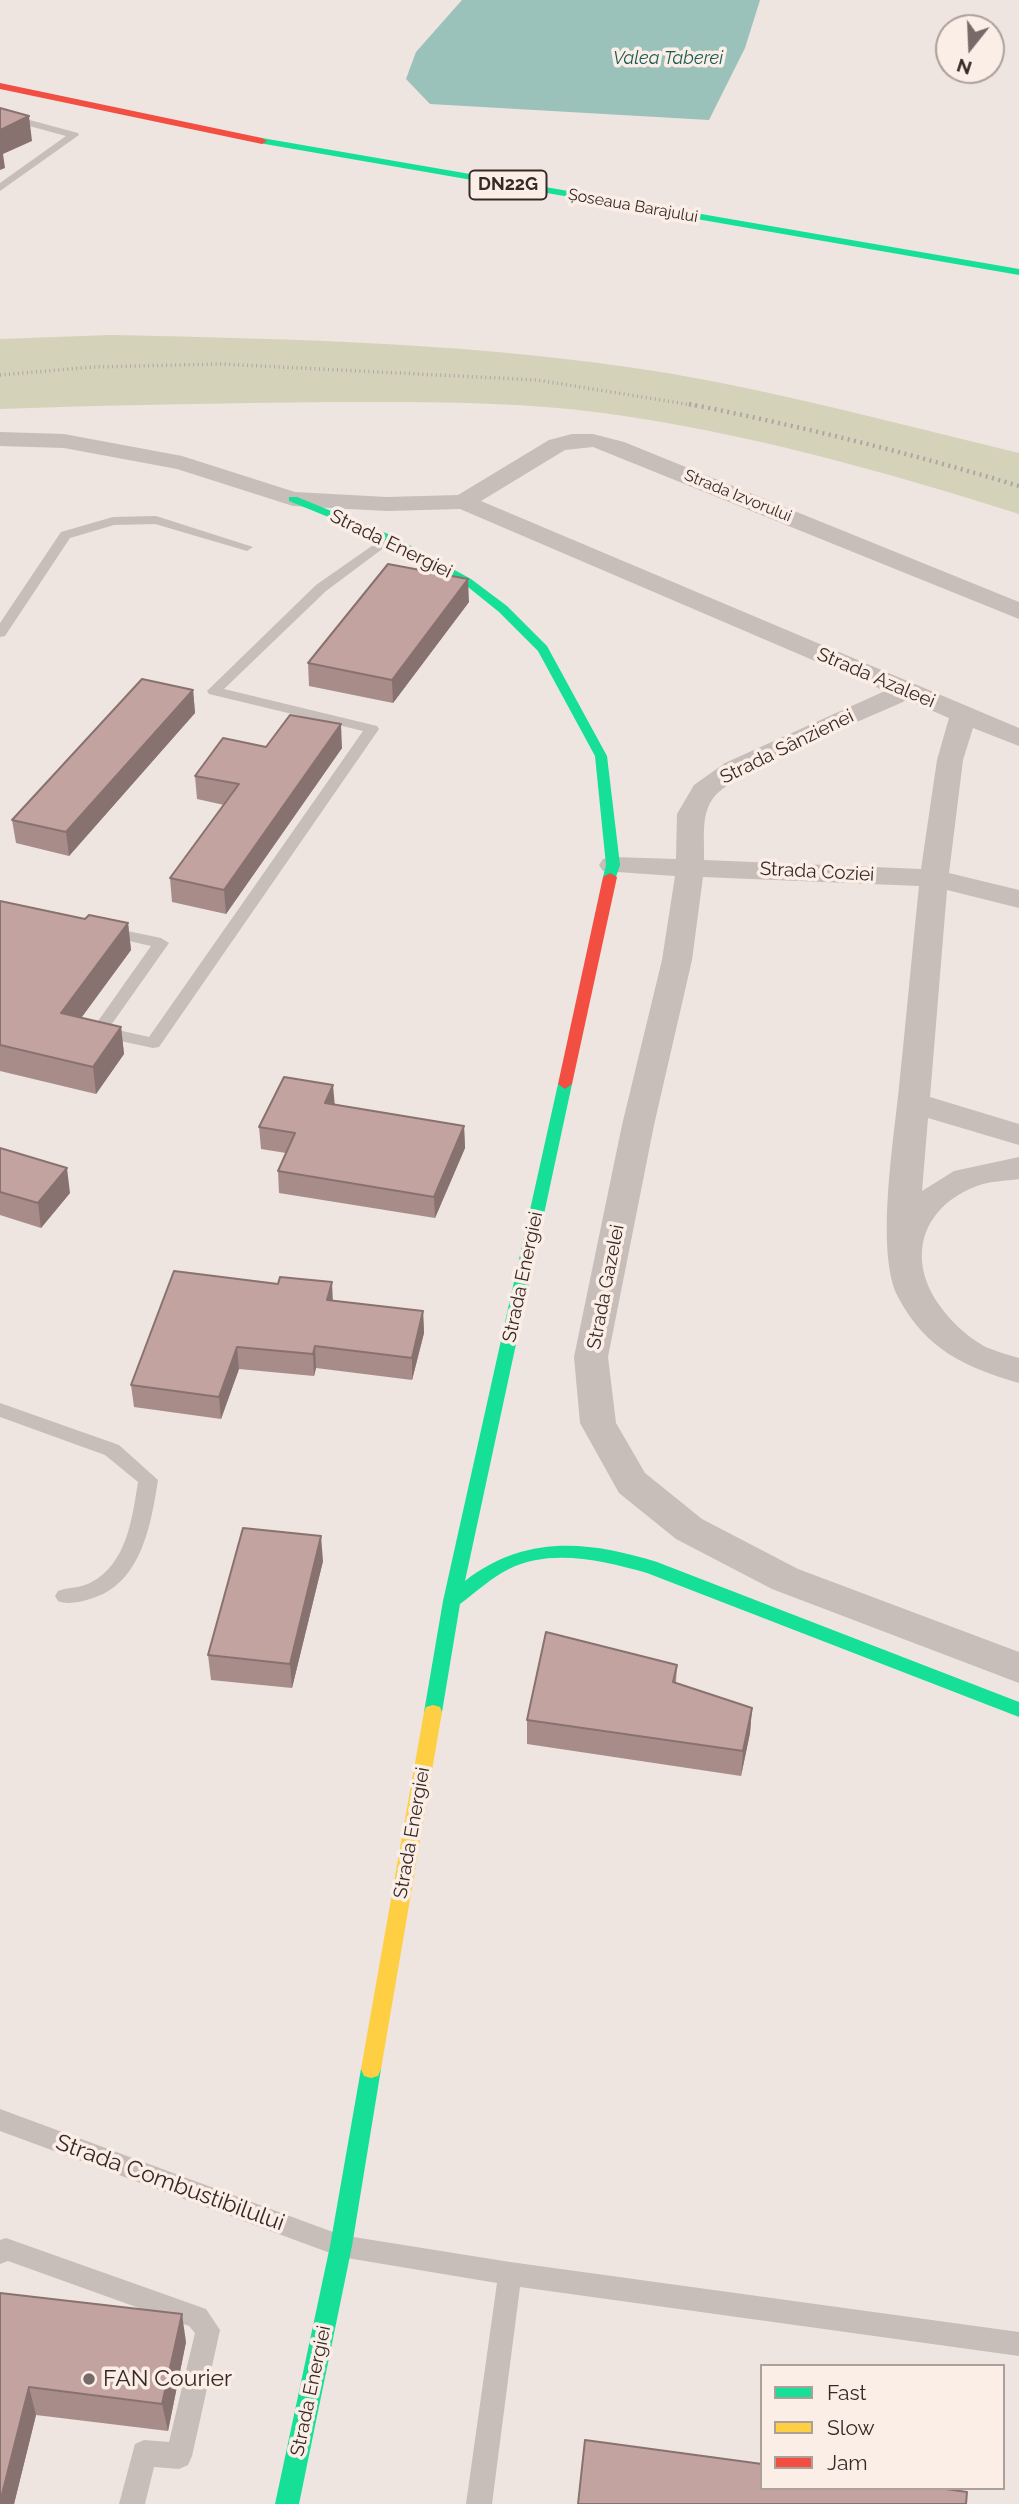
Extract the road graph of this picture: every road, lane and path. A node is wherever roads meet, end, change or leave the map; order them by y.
1 (0, 86) edge
2 (0, 114) edge
3 (0, 188) edge
4 (1019, 272) edge
5 (0, 439) edge
6 (293, 499) junction
7 (463, 502) junction
8 (388, 538) junction
9 (247, 547) dead end
10 (1019, 611) edge
11 (0, 633) edge
12 (906, 691) junction
13 (962, 716) junction
14 (1019, 738) edge
15 (1019, 750) edge
16 (950, 760) junction
17 (613, 865) junction
18 (690, 867) junction
19 (934, 878) junction
20 (1019, 899) edge
21 (94, 929) edge
22 (915, 1103) junction
23 (1019, 1135) edge
24 (1019, 1168) edge
25 (907, 1236) junction
26 (1019, 1371) edge
27 (0, 1410) edge
28 (65, 1596) dead end
29 (452, 1601) junction
30 (1019, 1668) edge
31 (1019, 1710) edge
32 (0, 2120) edge
33 (341, 2246) junction
34 (0, 2253) edge
35 (510, 2274) junction
36 (1019, 2344) edge
37 (132, 2504) edge
38 (288, 2504) edge
39 (479, 2504) edge

1 - 4 main road, Șoseaua Barajului / DN22G
2 - 3 lane
5 - 6 street, Strada Energiei
6 - 7 street, Strada Azaleei
6 - 8 main road, Strada Energiei
7 - 10 street, Strada Izvorului
7 - 12 street, Strada Azaleei
8 - 17 main road, Strada Energiei
8 - 21 lane
9 - 11 lane
12 - 13 street, Strada Azaleei
12 - 18 street, Strada Sânzienei
13 - 14 street, Strada Azaleei
13 - 16 street
15 - 16 street
16 - 19 street
17 - 18 street, Strada Coziei
17 - 29 main road, Strada Energiei
18 - 19 street, Strada Coziei
18 - 30 street, Strada Gazelei
19 - 20 street, Strada Coziei
19 - 22 street
22 - 23 street
22 - 25 street
24 - 25 street
25 - 26 street
27 - 28 lane
29 - 31 main road
29 - 33 main road, Strada Energiei
32 - 33 lane, Strada Combustibilului
33 - 35 lane, Strada Combustibilului
33 - 38 main road, Strada Energiei
34 - 37 lane
35 - 36 lane, Strada Combustibilului
35 - 39 lane

